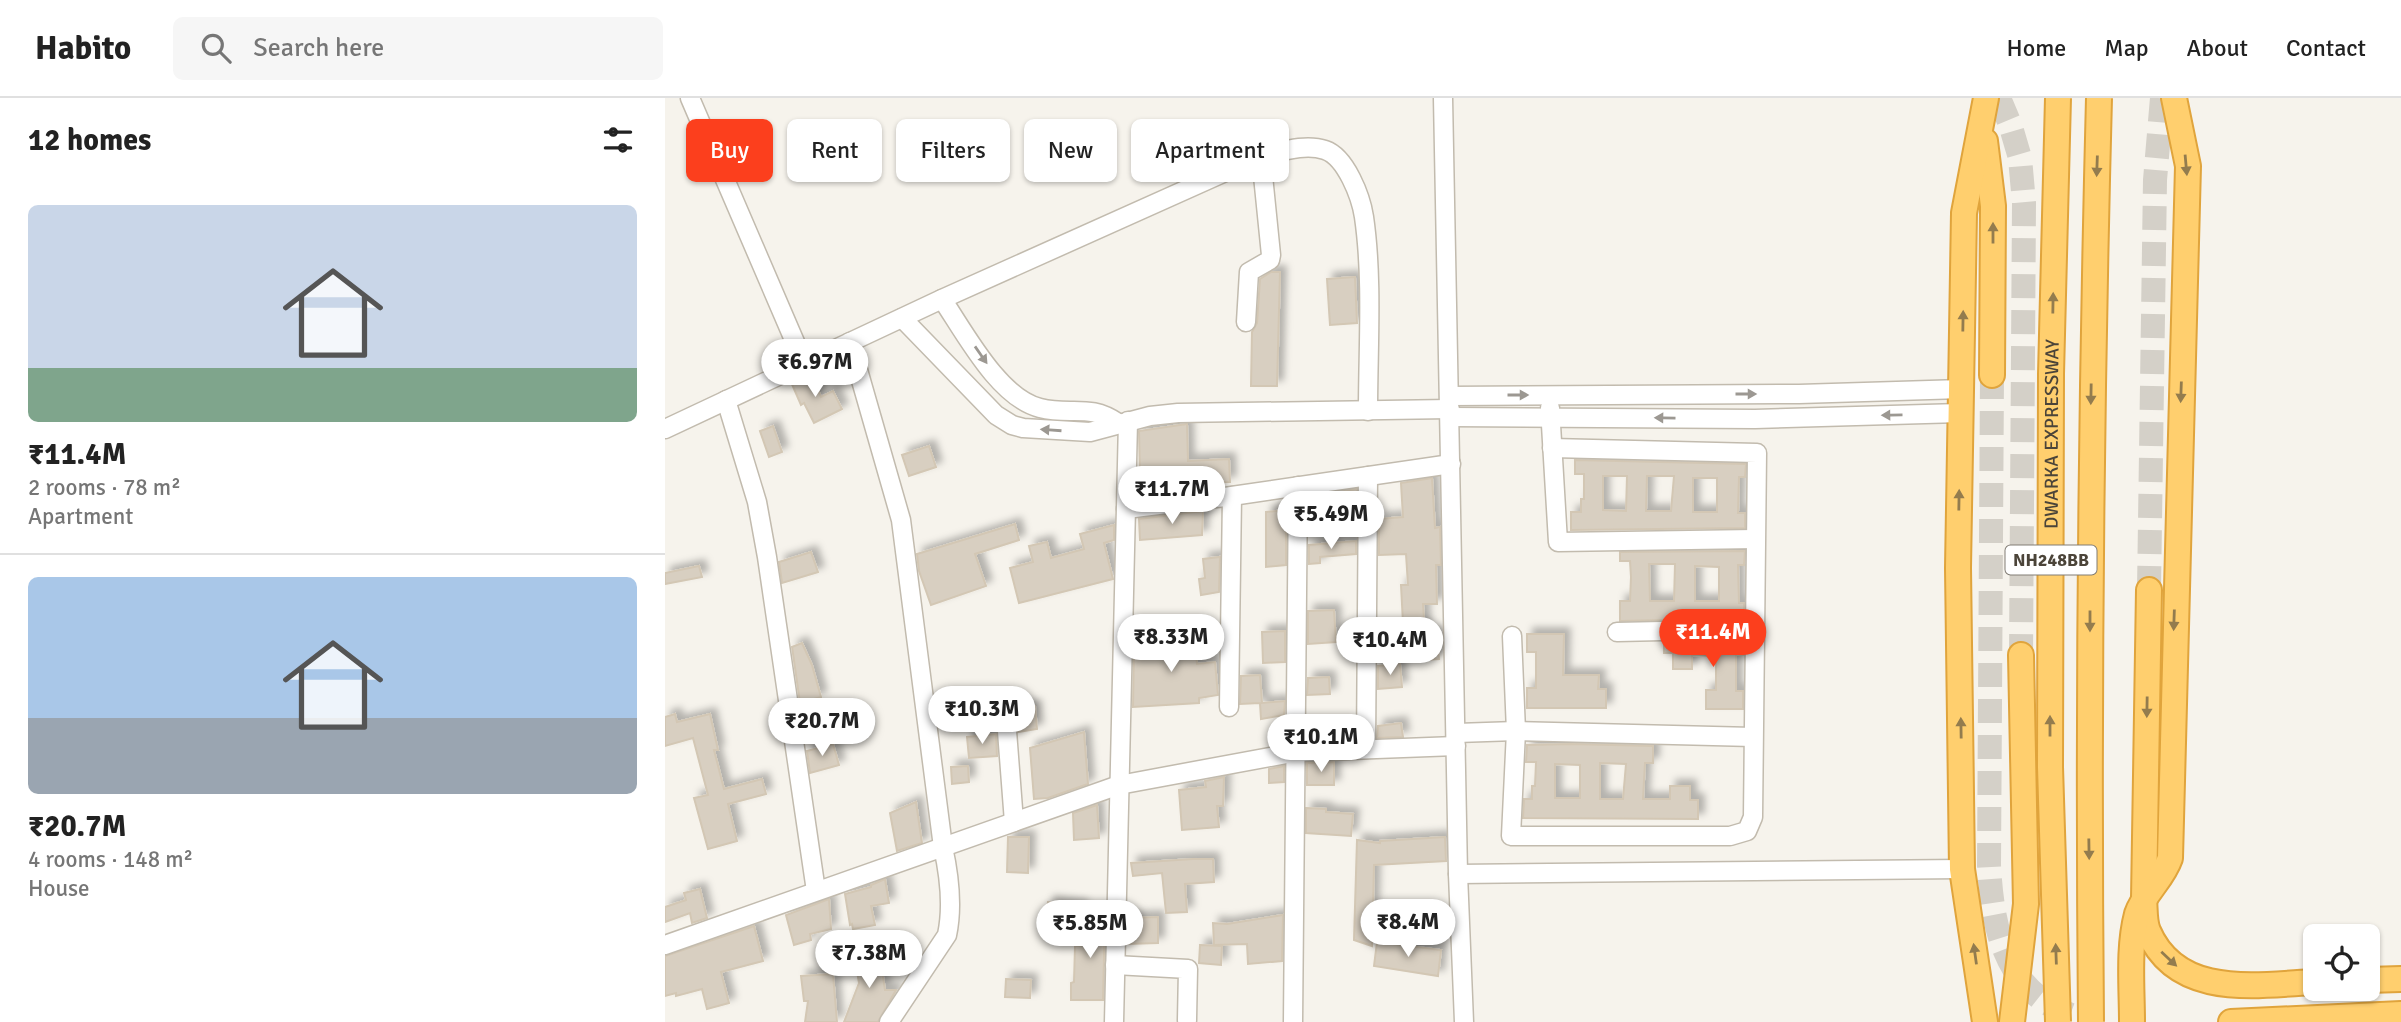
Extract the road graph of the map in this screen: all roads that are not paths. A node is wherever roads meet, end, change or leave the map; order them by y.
1 (690, 98) edge
2 (1443, 98) edge
3 (2058, 98) edge
4 (2099, 98) edge
5 (2175, 98) edge
6 (1984, 110) edge
7 (1289, 151) edge
8 (1203, 182) edge
9 (1264, 182) edge
10 (941, 299) junction
11 (902, 318) junction
12 (1247, 323) dead end
13 (851, 342) junction
14 (804, 363) junction
15 (1992, 375) tunnel mouth
16 (1550, 395) junction
17 (726, 400) junction
18 (1961, 401) junction
19 (1450, 407) junction
20 (1368, 411) junction
21 (1550, 416) junction
22 (1123, 422) junction
23 (665, 429) edge
24 (1552, 448) junction
25 (1451, 464) junction
26 (1368, 476) junction
27 (1298, 486) junction
28 (1232, 496) junction
29 (1126, 509) junction
30 (1755, 539) junction
31 (2148, 590) tunnel mouth
32 (1754, 629) junction
33 (1617, 632) dead end
34 (1512, 636) dead end
35 (2021, 655) tunnel mouth
36 (1229, 706) dead end
37 (1006, 718) dead end
38 (1516, 731) junction
39 (1753, 737) junction
40 (1457, 740) junction
41 (1366, 749) junction
42 (1297, 752) junction
43 (1119, 785) junction
44 (1014, 822) junction
45 (943, 847) junction
46 (1962, 869) junction
47 (1458, 874) junction
48 (816, 891) junction
49 (2144, 899) junction
50 (665, 945) edge
51 (1115, 965) junction
52 (2401, 979) edge
53 (2380, 980) edge
54 (2303, 983) edge
55 (2401, 1014) edge
56 (1187, 1020) edge
57 (889, 1022) edge
58 (1114, 1022) edge
59 (1293, 1022) edge
60 (1464, 1022) edge
61 (1985, 1022) edge
62 (2012, 1022) edge
63 (2058, 1022) edge
64 (2091, 1022) edge
65 (2132, 1022) edge
66 (2231, 1022) edge

1 - 14 street
2 - 19 street
63 -> 3 highway, DWARKA EXPRESSWAY / NH248BB, bridge
4 -> 64 highway, DWARKA EXPRESSWAY / NH248BB, bridge
5 -> 49 highway
15 -> 6 highway
18 -> 6 highway
7 - 20 street
8 - 10 street
9 - 12 street
10 - 11 street
10 -> 22 street
11 - 13 street
22 -> 11 street
13 - 14 street
13 - 45 street
14 - 17 street
16 -> 18 street
19 -> 16 street
16 - 21 street
17 - 23 street
17 - 48 street
18 -> 21 street
46 -> 18 highway
19 - 20 street
19 - 21 street
19 - 25 street
20 - 22 street
21 - 24 street
22 - 29 street
24 - 30 street
24 - 30 street
25 - 26 street
25 - 40 street
26 - 27 street
26 - 41 street
27 - 28 street
27 - 42 street
28 - 29 street
28 - 36 street
29 - 43 street
30 - 32 street
31 -> 49 highway
32 - 33 street
32 - 39 street
34 - 38 street
35 - 62 highway
37 - 44 street
38 - 39 street
38 - 39 street
38 - 40 street
40 - 41 street
40 - 47 street
41 - 42 street
42 - 43 street
42 - 59 street
43 - 44 street
43 - 51 street
44 - 45 street
45 - 48 street
45 - 57 street
46 - 47 street
61 -> 46 highway
47 - 60 street
48 - 50 street
49 -> 54 highway
49 - 65 highway
51 - 56 street
51 - 58 street
52 - 53 highway
55 - 66 highway

